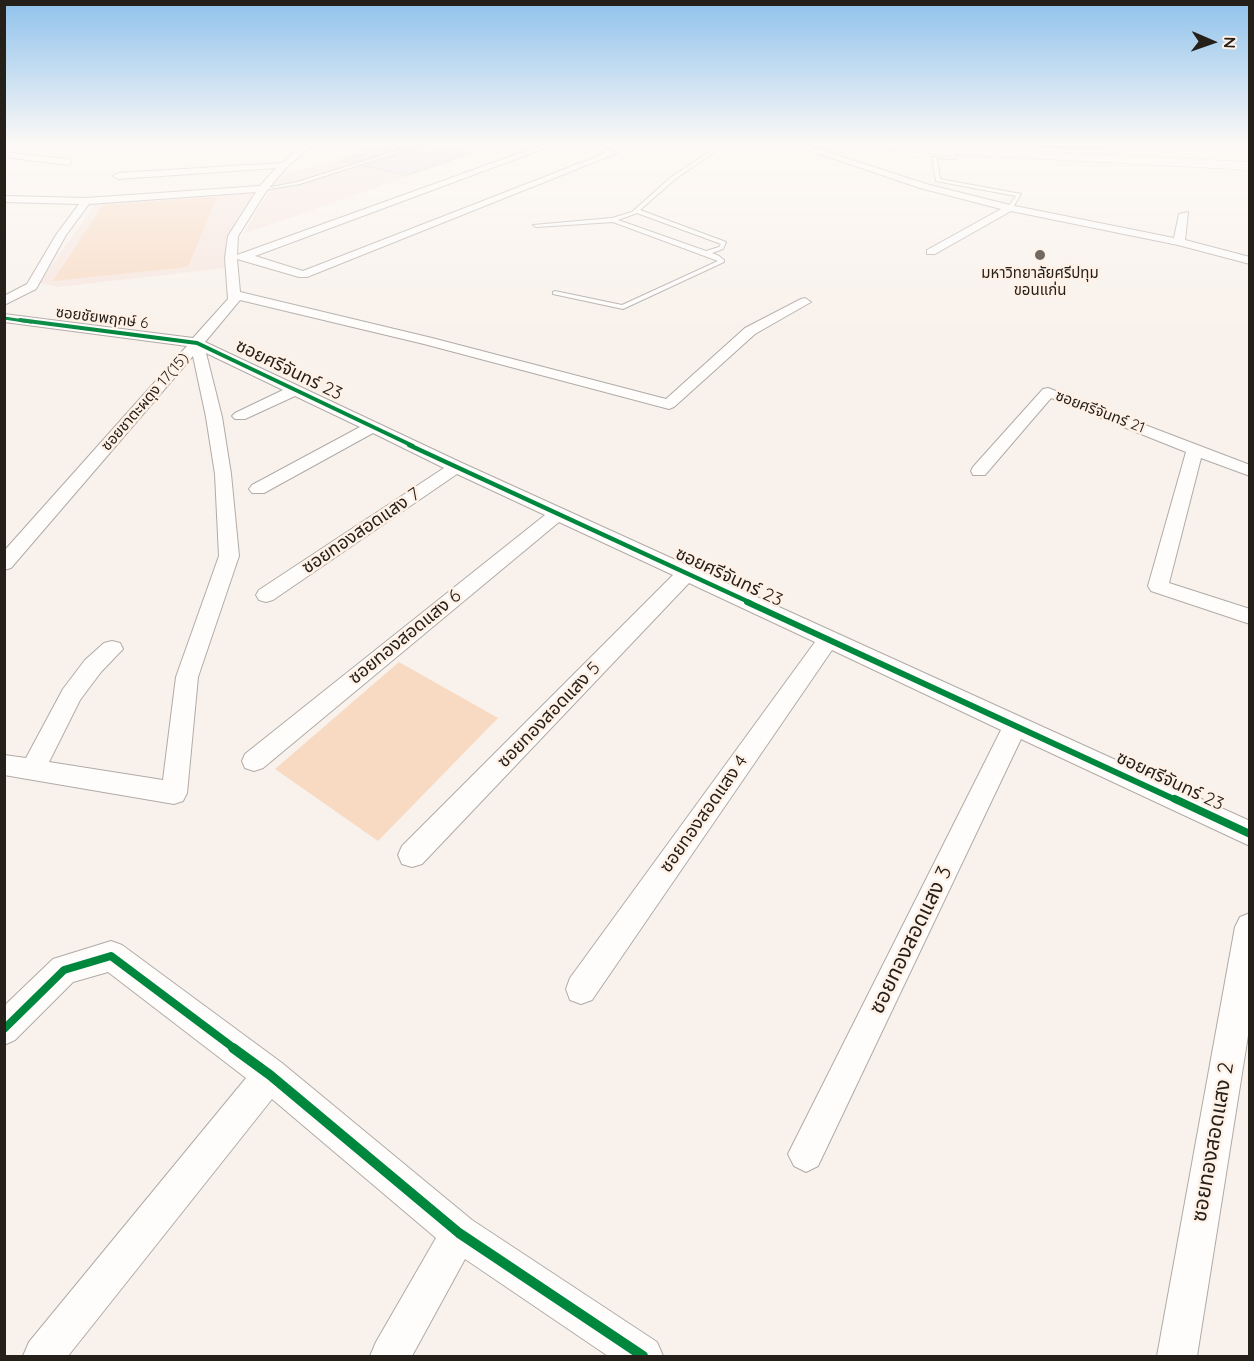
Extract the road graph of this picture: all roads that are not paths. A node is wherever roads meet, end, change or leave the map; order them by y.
1 (15, 207) edge
2 (82, 207) edge
3 (251, 207) edge
4 (378, 207) edge
5 (477, 207) edge
6 (642, 207) edge
7 (1004, 207) edge
8 (12, 208) dead end
9 (1010, 208) junction
10 (637, 211) junction
11 (1184, 214) dead end
12 (613, 220) junction
13 (536, 225) dead end
14 (1179, 242) junction
15 (931, 252) dead end
16 (706, 253) junction
17 (238, 257) junction
18 (1250, 261) edge
19 (555, 293) dead end
20 (235, 296) junction
21 (4, 301) edge
22 (805, 302) dead end
23 (4, 318) edge
24 (197, 343) junction
25 (295, 390) junction
26 (240, 416) dead end
27 (372, 427) junction
28 (1196, 450) junction
29 (456, 467) junction
30 (979, 471) dead end
31 (1250, 471) edge
32 (258, 489) dead end
33 (557, 514) junction
34 (4, 564) edge
35 (686, 574) junction
36 (266, 595) dead end
37 (1250, 617) edge
38 (828, 640) junction
39 (112, 649) dead end
40 (1015, 726) junction
41 (254, 761) dead end
42 (4, 765) edge
43 (33, 770) junction
44 (1250, 834) edge
45 (412, 855) dead end
46 (1250, 927) edge
47 (580, 989) dead end
48 (4, 1029) edge
49 (270, 1075) junction
50 (806, 1154) dead end
51 (459, 1233) junction
52 (43, 1356) edge
53 (390, 1356) edge
54 (643, 1356) edge
55 (1177, 1356) edge

1 - 8 street
2 - 21 street
3 - 17 street
4 - 17 street
5 - 17 street
6 - 10 lane
7 - 9 street
9 - 14 street
9 - 15 street
10 - 12 lane
10 - 16 lane
11 - 14 street
12 - 13 lane
12 - 16 lane
14 - 18 street
16 - 19 lane
17 - 20 street
20 - 22 street
20 - 24 street, ซอยชาตะผดุง 17(15)
23 - 24 street, ซอยชัยพฤกษ์ 6
24 - 25 street, ซอยศรีจันทร์ 23
24 - 34 street, ซอยชาตะผดุง 17(15)
24 - 43 street
25 - 26 street
25 - 27 street, ซอยศรีจันทร์ 23
27 - 29 street, ซอยศรีจันทร์ 23
27 - 32 street
28 - 30 street, ซอยศรีจันทร์ 21
28 - 31 street, ซอยศรีจันทร์ 21
28 - 37 street
29 - 33 street, ซอยศรีจันทร์ 23
29 - 36 street, ซอยทองสอดแสง 7
33 - 35 street, ซอยศรีจันทร์ 23
33 - 41 street, ซอยทองสอดแสง 6
35 - 38 street, ซอยศรีจันทร์ 23
35 - 45 street, ซอยทองสอดแสง 5
38 - 40 street, ซอยศรีจันทร์ 23
38 - 47 street, ซอยทองสอดแสง 4
39 - 43 street
40 - 44 street, ซอยศรีจันทร์ 23
40 - 50 street, ซอยทองสอดแสง 3
42 - 43 street
46 - 55 street, ซอยทองสอดแสง 2
48 - 49 street
49 - 51 street
49 - 52 street
51 - 53 street
51 - 54 street

